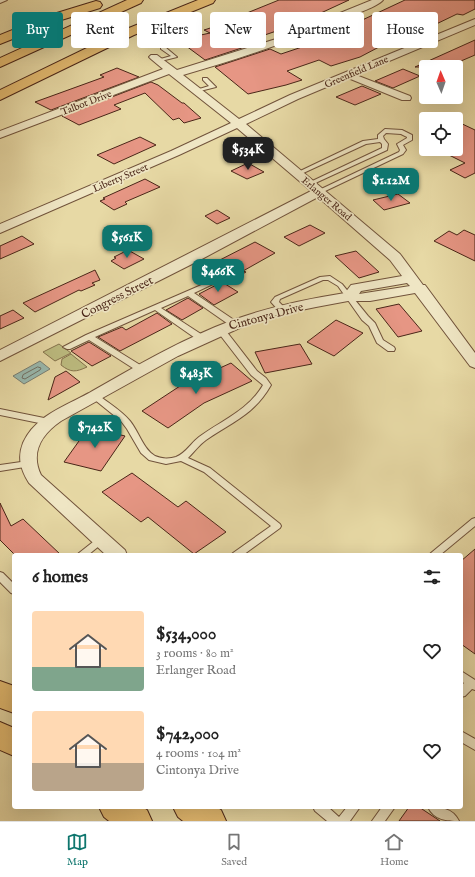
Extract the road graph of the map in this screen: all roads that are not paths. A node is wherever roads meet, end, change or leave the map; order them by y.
1 (5, 0) edge
2 (137, 0) edge
3 (199, 0) edge
4 (209, 0) edge
5 (379, 0) edge
6 (0, 2) edge
7 (102, 2) edge
8 (176, 11) junction
9 (475, 22) edge
10 (460, 28) junction
11 (475, 34) edge
12 (0, 40) edge
13 (0, 49) edge
14 (159, 55) dead end
15 (0, 63) edge
16 (174, 72) junction
17 (348, 75) junction
18 (205, 79) dead end
19 (198, 91) junction
20 (0, 96) edge
21 (406, 98) dead end
22 (238, 124) junction
23 (0, 135) edge
24 (381, 140) junction
25 (297, 174) junction
26 (314, 188) junction
27 (0, 229) edge
28 (214, 282) dead end
29 (416, 283) junction
30 (189, 293) junction
31 (350, 297) junction
32 (156, 308) junction
33 (283, 310) junction
34 (227, 326) junction
35 (89, 337) junction
36 (201, 338) junction
37 (67, 347) dead end
38 (391, 350) dead end
39 (0, 356) edge
40 (475, 363) edge
41 (142, 370) junction
42 (94, 396) junction
43 (0, 412) edge
44 (49, 422) junction
45 (181, 458) junction
46 (28, 464) junction
47 (0, 468) edge
48 (475, 521) edge
49 (101, 540) junction
50 (85, 553) edge
51 (116, 553) edge
52 (239, 553) edge
53 (436, 553) edge
54 (0, 576) edge
55 (12, 588) edge
56 (463, 676) edge
57 (473, 684) edge
58 (463, 692) edge
59 (0, 693) edge
60 (12, 700) edge
61 (0, 735) edge
62 (463, 737) edge
63 (12, 742) edge
64 (475, 744) edge
65 (118, 809) edge
66 (192, 809) edge
67 (321, 809) edge
68 (352, 809) edge
69 (387, 809) edge
70 (437, 809) edge
71 (136, 821) edge
72 (210, 821) edge
73 (336, 821) edge
74 (343, 821) edge
75 (378, 821) edge
76 (453, 821) edge

1 - 6 lane
2 - 15 main road
3 - 8 main road
4 - 8 main road
5 - 16 street, Talbot Drive
7 - 12 main road
7 - 13 main road
8 - 20 main road
9 - 10 street, Greenfield Lane
10 - 11 street
10 - 17 street, Greenfield Lane
14 - 16 street, Erlanger Road
16 - 19 street, Erlanger Road
16 - 23 street, Talbot Drive
17 - 21 street
17 - 22 street, Greenfield Lane
18 - 19 lane
19 - 22 street, Erlanger Road
22 - 25 street, Erlanger Road
22 - 27 street, Liberty Street
24 - 25 lane
24 - 26 lane
24 - 26 lane
25 - 26 street, Erlanger Road
26 - 29 street, Erlanger Road
26 - 39 street, Congress Street
28 - 30 lane
29 - 31 street, Cintonya Drive
29 - 40 street, Erlanger Road
30 - 32 lane
30 - 34 lane
31 - 33 street, Cintonya Drive
31 - 33 lane
31 - 38 lane
32 - 35 lane
32 - 36 lane
33 - 34 street, Cintonya Drive
34 - 36 street, Cintonya Drive
34 - 45 lane
35 - 37 lane
35 - 41 lane
36 - 41 street, Cintonya Drive
41 - 42 street, Cintonya Drive
42 - 44 street, Cintonya Drive
42 - 45 lane
43 - 44 lane
44 - 46 street, Cintonya Drive
45 - 52 lane
46 - 47 lane
46 - 49 street
48 - 53 lane
49 - 50 lane
49 - 51 street
54 - 55 lane
56 - 57 lane
57 - 58 lane
59 - 60 main road
61 - 63 main road
62 - 64 lane
65 - 71 main road
66 - 72 main road
67 - 73 lane
68 - 74 lane
69 - 75 lane
70 - 76 lane

